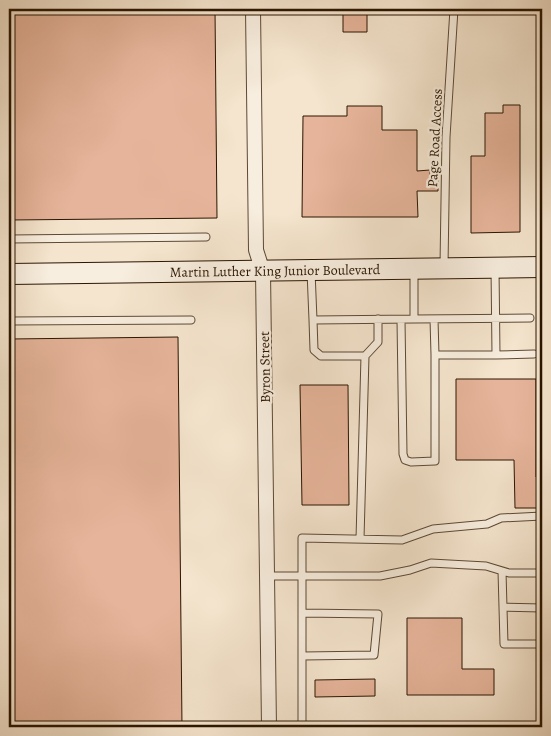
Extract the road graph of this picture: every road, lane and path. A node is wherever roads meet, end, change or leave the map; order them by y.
1 (253, 9) edge
2 (454, 9) edge
3 (206, 237) dead end
4 (9, 239) edge
5 (542, 267) edge
6 (496, 268) junction
7 (414, 269) junction
8 (444, 269) junction
9 (312, 271) junction
10 (263, 272) junction
11 (9, 274) edge
12 (434, 318) junction
13 (496, 318) junction
14 (530, 318) dead end
15 (378, 319) junction
16 (414, 319) junction
17 (191, 320) dead end
18 (313, 320) junction
19 (401, 320) junction
20 (9, 321) edge
21 (534, 354) dead end
22 (496, 355) junction
23 (365, 356) junction
24 (435, 356) junction
25 (542, 516) edge
26 (360, 539) junction
27 (502, 571) junction
28 (542, 573) edge
29 (267, 576) junction
30 (302, 576) junction
31 (503, 607) junction
32 (542, 608) edge
33 (302, 613) junction
34 (542, 644) edge
35 (302, 656) junction
36 (269, 727) edge
37 (302, 727) edge

1 - 10 street, Byron Street
2 - 8 lane, Page Road Access
3 - 4 lane
5 - 6 street, Martin Luther King Junior Boulevard
6 - 8 street, Martin Luther King Junior Boulevard
6 - 13 lane
7 - 8 street, Martin Luther King Junior Boulevard
7 - 9 street, Martin Luther King Junior Boulevard
7 - 16 lane
9 - 10 street, Martin Luther King Junior Boulevard
9 - 18 lane
10 - 11 street, Martin Luther King Junior Boulevard
10 - 29 street, Byron Street
12 - 13 lane
12 - 16 lane
12 - 24 lane
13 - 14 lane
13 - 22 lane
15 - 18 lane
15 - 19 lane
15 - 23 lane
16 - 19 lane
17 - 20 lane
18 - 23 lane
19 - 24 lane
21 - 22 lane
22 - 24 lane
23 - 26 lane
25 - 26 lane
26 - 30 lane
27 - 28 lane
27 - 30 lane
27 - 31 lane
29 - 30 lane
29 - 36 street, Byron Street
30 - 33 lane
31 - 32 lane
31 - 34 lane
33 - 35 lane
33 - 35 lane
35 - 37 lane

